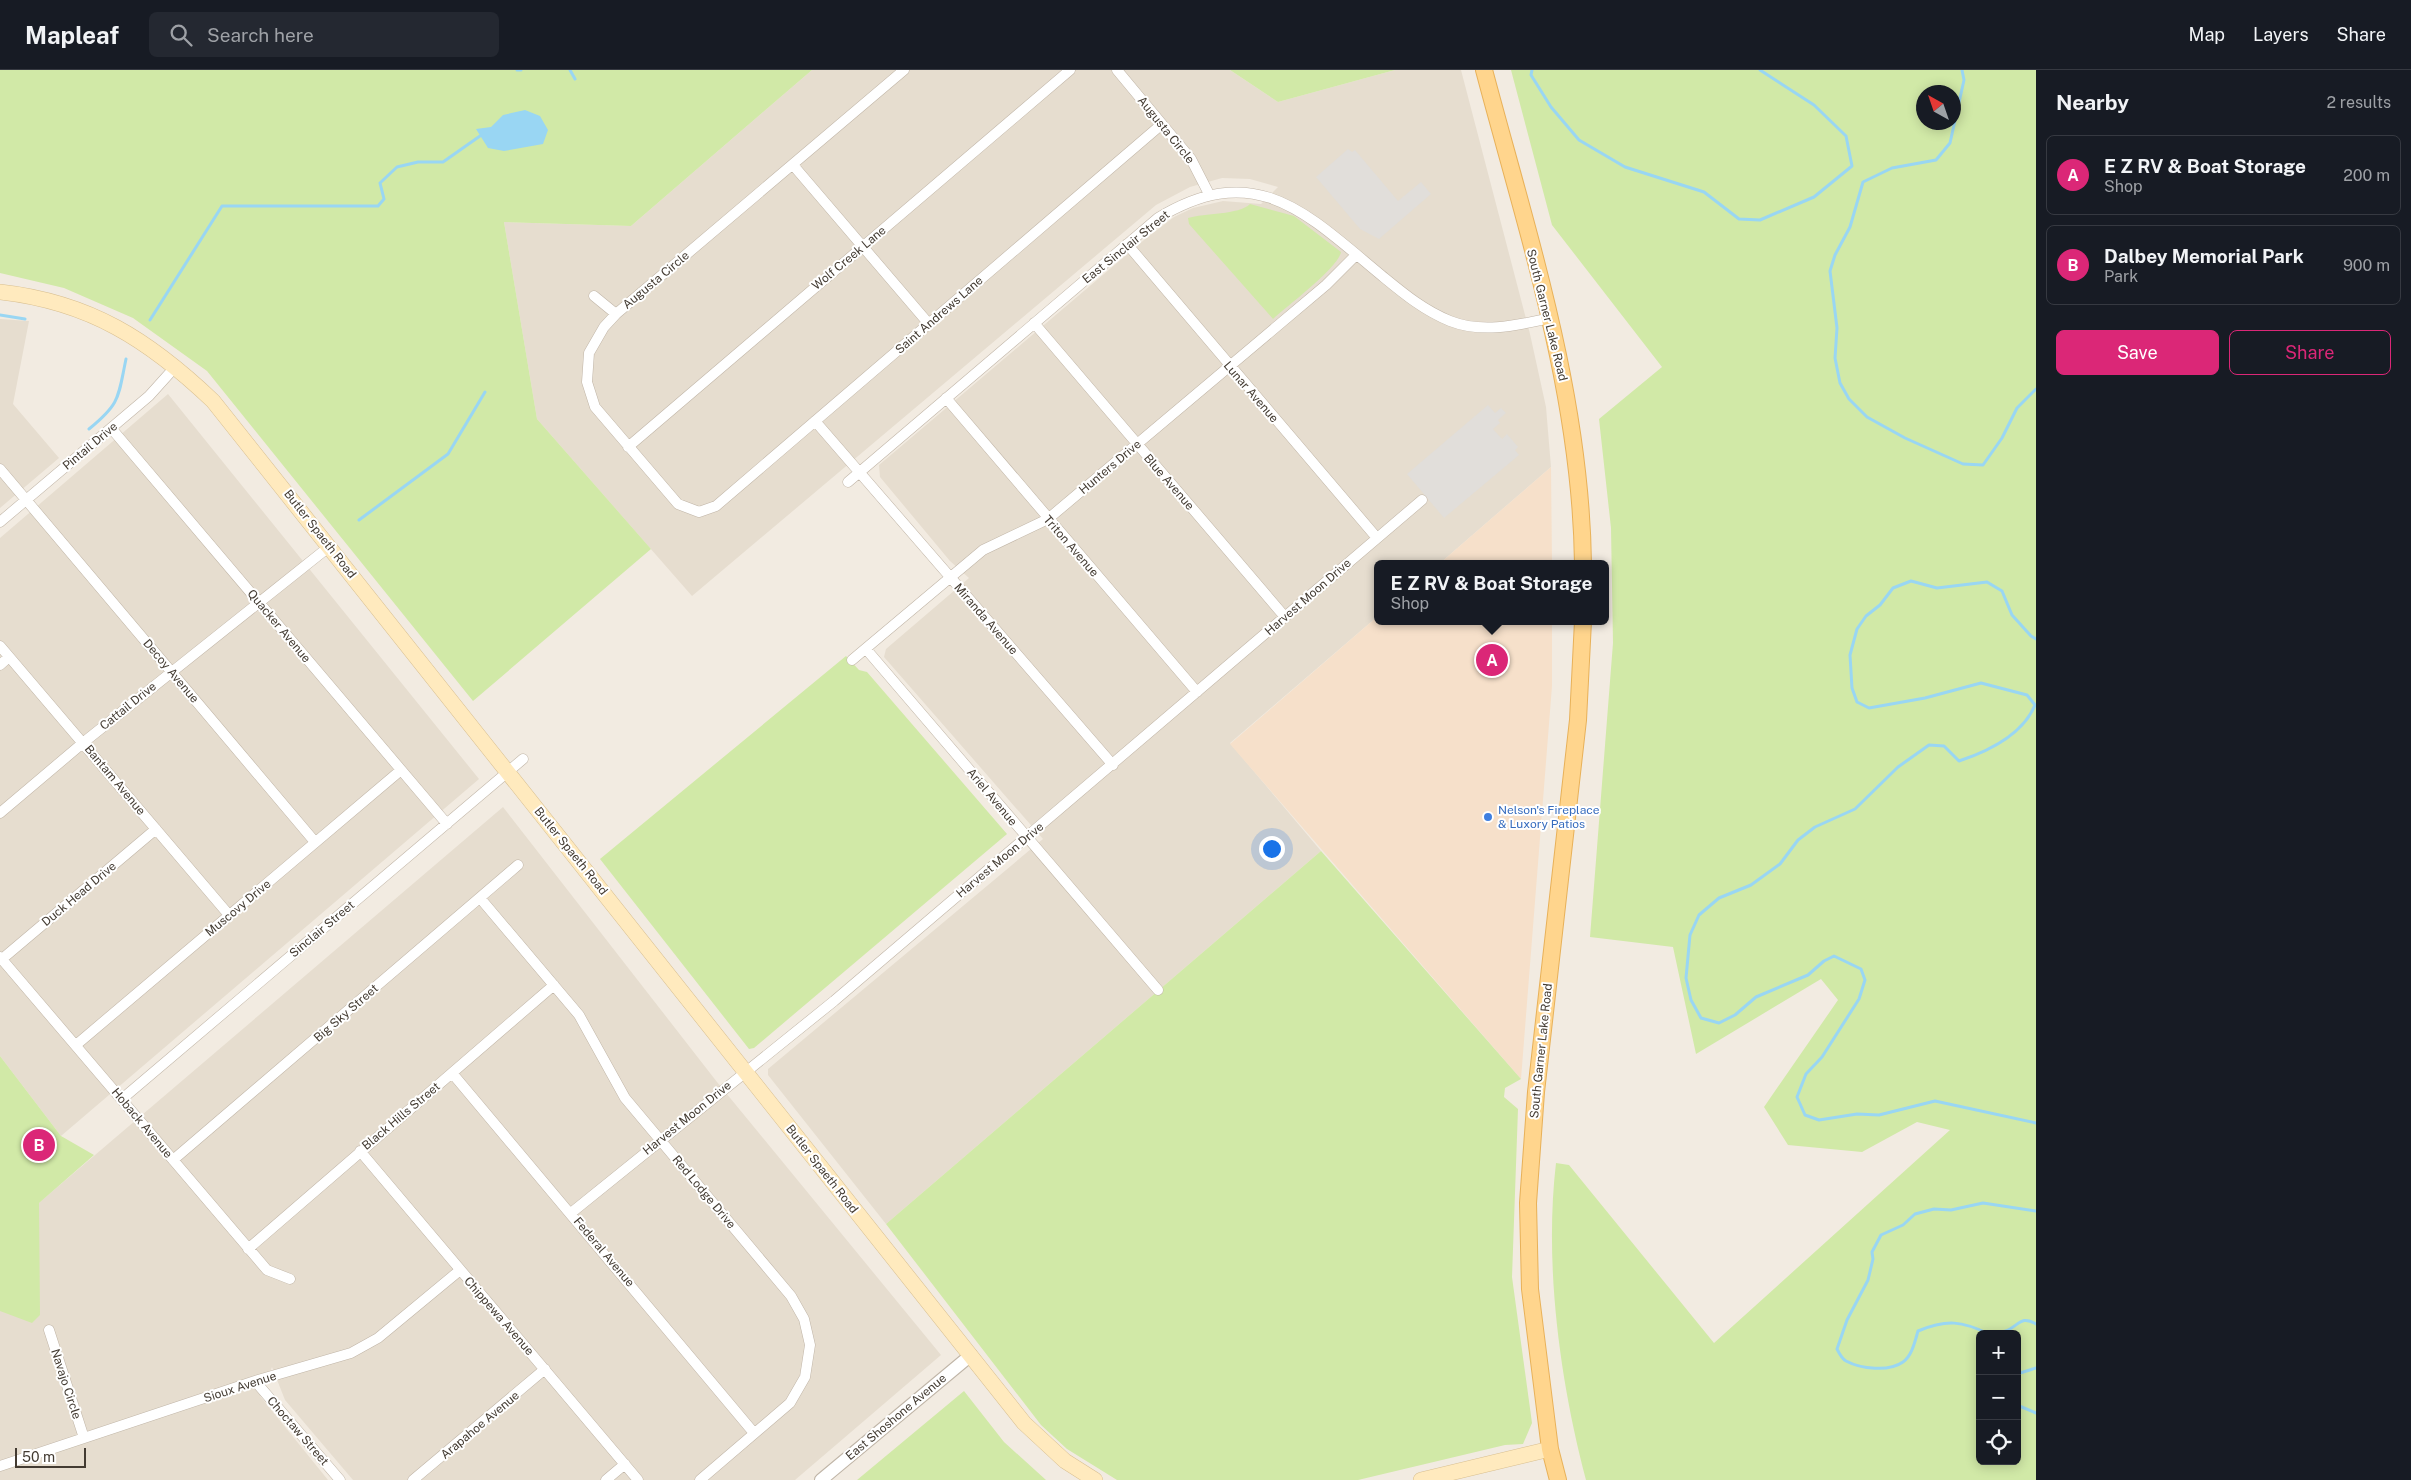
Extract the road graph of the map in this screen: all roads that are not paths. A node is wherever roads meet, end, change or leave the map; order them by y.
1 (904, 70) edge
2 (1070, 70) edge
3 (1117, 70) edge
4 (1484, 70) edge
5 (1162, 124) junction
6 (793, 165) junction
7 (1209, 194) junction
8 (1127, 244) junction
9 (863, 246) junction
10 (1356, 255) junction
11 (0, 292) edge
12 (594, 296) dead end
13 (616, 314) junction
14 (1551, 318) junction
15 (1034, 323) junction
16 (929, 324) junction
17 (176, 366) junction
18 (1229, 366) junction
19 (946, 398) junction
20 (816, 421) junction
21 (111, 428) junction
22 (1137, 444) junction
23 (628, 446) junction
24 (0, 469) edge
25 (860, 471) junction
26 (848, 482) dead end
27 (26, 500) junction
28 (1422, 500) dead end
29 (716, 506) joint
30 (1048, 519) junction
31 (0, 522) edge
32 (1377, 538) junction
33 (330, 546) junction
34 (1583, 560) edge
35 (950, 578) junction
36 (259, 602) junction
37 (1285, 617) junction
38 (1583, 625) edge
39 (0, 646) edge
40 (866, 649) junction
41 (9, 657) junction
42 (852, 660) dead end
43 (0, 665) edge
44 (172, 672) junction
45 (1197, 692) junction
46 (84, 742) junction
47 (523, 759) dead end
48 (1112, 765) junction
49 (401, 770) junction
50 (508, 772) junction
51 (0, 814) edge
52 (447, 824) junction
53 (156, 829) junction
54 (1026, 838) junction
55 (315, 842) junction
56 (518, 865) dead end
57 (480, 898) junction
58 (230, 915) junction
59 (1, 958) edge
60 (554, 985) junction
61 (1158, 990) dead end
62 (76, 1046) junction
63 (745, 1071) junction
64 (452, 1072) junction
65 (122, 1099) junction
66 (660, 1139) junction
67 (360, 1151) junction
68 (173, 1160) junction
69 (571, 1213) junction
70 (248, 1249) junction
71 (459, 1270) junction
72 (290, 1280) dead end
73 (49, 1330) dead end
74 (971, 1355) junction
75 (546, 1369) junction
76 (255, 1381) junction
77 (754, 1433) junction
78 (84, 1438) junction
79 (1550, 1450) junction
80 (625, 1464) junction
81 (0, 1466) edge
82 (340, 1480) edge
83 (413, 1480) edge
84 (606, 1480) edge
85 (638, 1480) edge
86 (700, 1480) edge
87 (821, 1480) edge
88 (1095, 1480) edge
89 (1420, 1480) edge
90 (1558, 1480) edge

1 - 6 street, Augusta Circle
2 - 9 street, Wolf Creek Lane
3 - 5 street, Augusta Circle
4 - 14 main road, South Garner Lake Road
5 - 7 street, Augusta Circle
5 - 16 street, Saint Andrews Lane
6 - 9 street
6 - 13 street, Augusta Circle
7 - 8 street, East Sinclair Street
7 - 10 street, East Sinclair Street
8 - 15 street, East Sinclair Street
8 - 18 street, Lunar Avenue
9 - 16 street
9 - 23 street, Wolf Creek Lane
10 - 14 street, East Sinclair Street
10 - 18 street, Hunters Drive
11 - 17 main road, Butler Spaeth Road
12 - 13 street
13 - 23 street, Augusta Circle
14 - 34 main road, South Garner Lake Road
15 - 19 street, East Sinclair Street
15 - 22 street, Blue Avenue
16 - 20 street, Saint Andrews Lane
17 - 21 street, Pintail Drive
17 - 33 main road, Butler Spaeth Road
18 - 22 street, Hunters Drive
18 - 32 street, Lunar Avenue
19 - 25 street, East Sinclair Street
19 - 30 street, Triton Avenue
20 - 25 street, Miranda Avenue
20 - 29 street, Saint Andrews Lane
21 - 27 street, Pintail Drive
21 - 36 street, Quacker Avenue
22 - 30 street, Hunters Drive
22 - 37 street, Blue Avenue
23 - 29 street, Augusta Circle
24 - 27 street, Decoy Avenue
25 - 26 street, East Sinclair Street
25 - 35 street, Miranda Avenue
27 - 31 street, Pintail Drive
27 - 44 street, Decoy Avenue
28 - 32 street, Harvest Moon Drive
30 - 35 street, Hunters Drive
30 - 45 street, Triton Avenue
32 - 37 street, Harvest Moon Drive
33 - 36 street, Cattail Drive
33 - 50 main road, Butler Spaeth Road
35 - 40 street, Hunters Drive
35 - 48 street, Miranda Avenue
36 - 44 street, Cattail Drive
36 - 49 street, Quacker Avenue
37 - 45 street, Harvest Moon Drive
38 - 79 main road, South Garner Lake Road
39 - 41 street, Bantam Avenue
40 - 42 street, Hunters Drive
40 - 54 street, Ariel Avenue
41 - 43 street
41 - 46 street, Bantam Avenue
44 - 46 street, Cattail Drive
44 - 55 street, Decoy Avenue
45 - 48 street, Harvest Moon Drive
46 - 51 street, Cattail Drive
46 - 53 street, Bantam Avenue
47 - 50 street, Sinclair Street
48 - 54 street, Harvest Moon Drive
49 - 52 street, Quacker Avenue
49 - 55 street, Muscovy Drive
50 - 52 street, Sinclair Street
50 - 63 main road, Butler Spaeth Road
52 - 65 street, Sinclair Street
53 - 58 street, Bantam Avenue
53 - 59 street, Duck Head Drive
54 - 61 street, Ariel Avenue
54 - 63 street, Harvest Moon Drive
55 - 58 street, Muscovy Drive
56 - 57 street, Big Sky Street
57 - 60 street, Red Lodge Drive
57 - 68 street, Big Sky Street
58 - 62 street, Muscovy Drive
59 - 62 street, Hoback Avenue
60 - 64 street, Black Hills Street
60 - 66 street, Red Lodge Drive
62 - 65 street, Hoback Avenue
63 - 66 street, Harvest Moon Drive
63 - 74 main road, Butler Spaeth Road
64 - 67 street, Black Hills Street
64 - 69 street, Federal Avenue
65 - 68 street, Hoback Avenue
66 - 69 street, Harvest Moon Drive
66 - 77 street, Red Lodge Drive
67 - 70 street, Black Hills Street
67 - 71 street, Chippewa Avenue
68 - 70 street, Hoback Avenue
69 - 77 street, Federal Avenue
70 - 72 street, Hoback Avenue
71 - 75 street, Chippewa Avenue
71 - 76 street, Sioux Avenue
73 - 78 street, Navajo Circle
74 - 87 street, East Shoshone Avenue
74 - 88 main road, Butler Spaeth Road
75 - 80 street, Chippewa Avenue
75 - 83 street, Arapahoe Avenue
76 - 78 street, Sioux Avenue
76 - 82 street, Choctaw Street
77 - 86 street, Red Lodge Drive
78 - 81 street, Sioux Avenue
79 - 89 main road
79 - 90 main road, South Garner Lake Road
80 - 84 street
80 - 85 street, Chippewa Avenue

